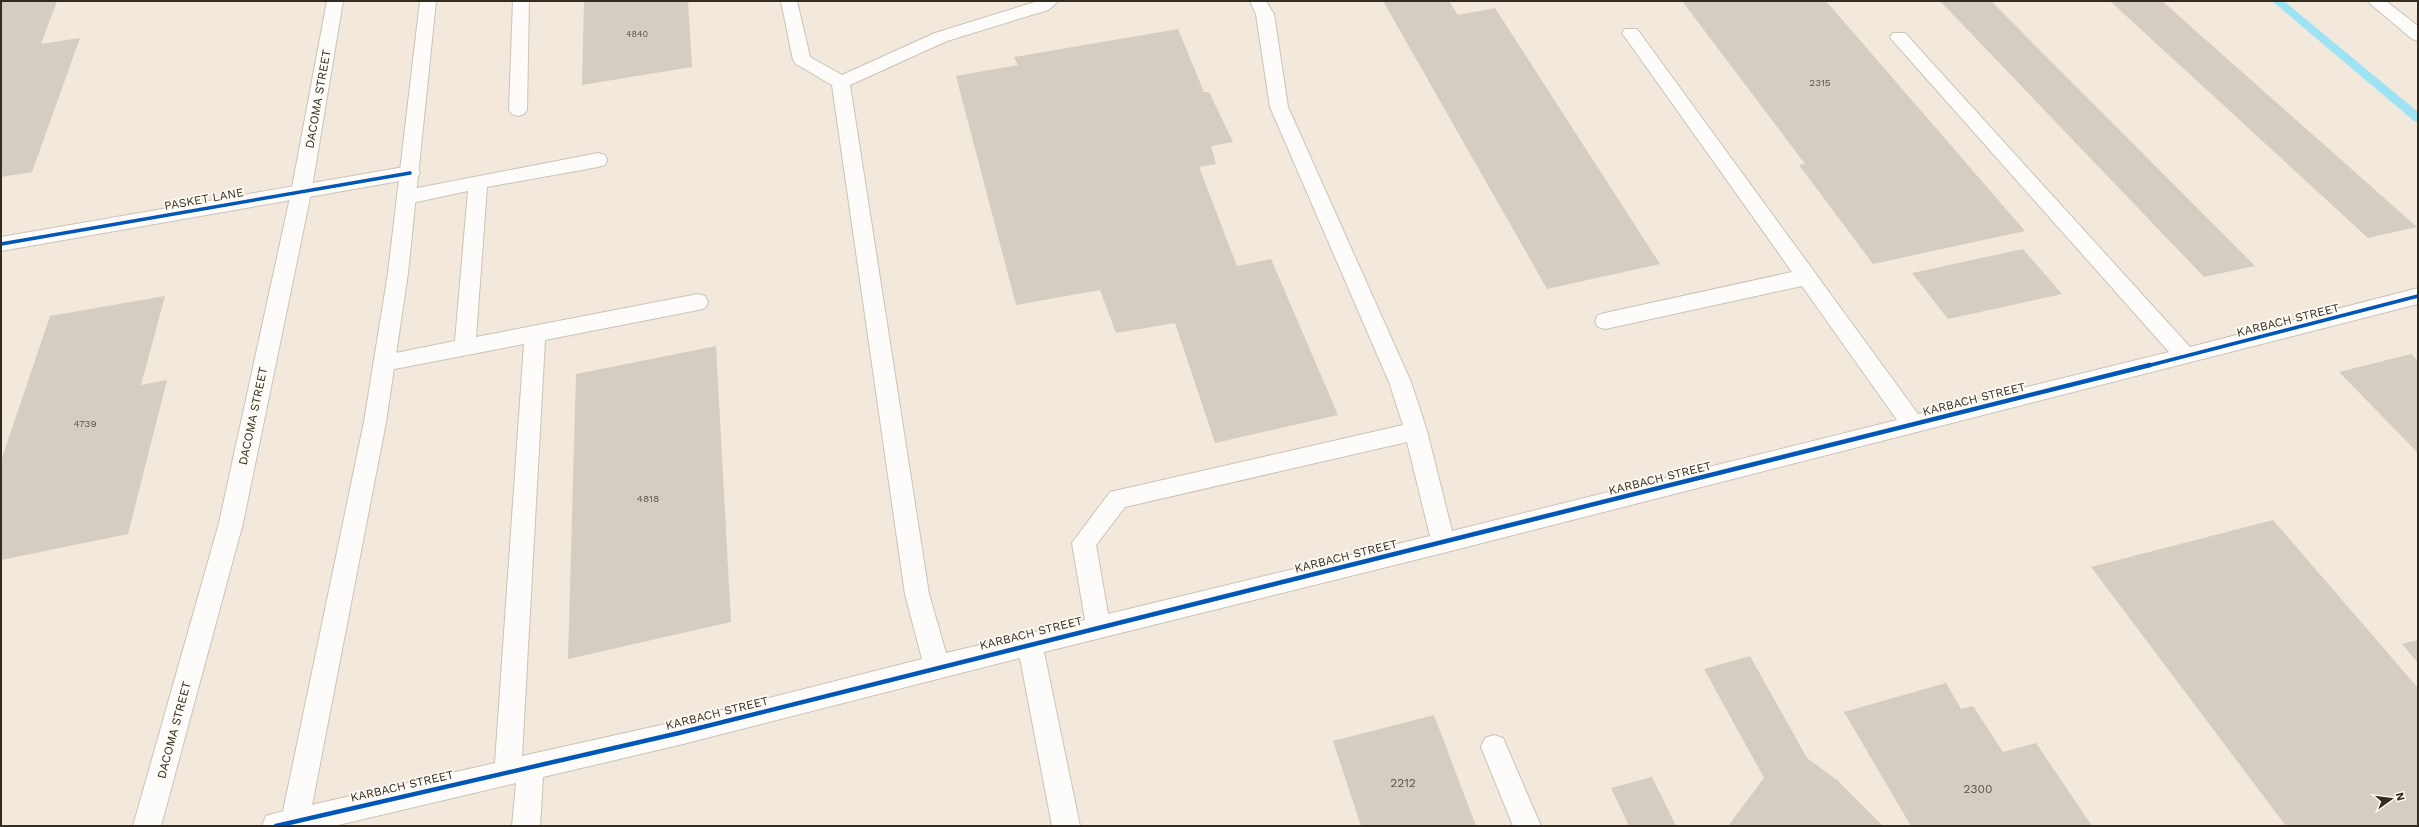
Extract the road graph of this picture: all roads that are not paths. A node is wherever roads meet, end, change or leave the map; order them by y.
1 (335, 1) edge
2 (428, 1) edge
3 (521, 1) edge
4 (789, 1) edge
5 (1052, 1) edge
6 (1258, 1) edge
7 (2374, 1) edge
8 (1631, 32) dead end
9 (2418, 35) edge
10 (1899, 37) dead end
11 (841, 82) junction
12 (518, 110) dead end
13 (598, 160) dead end
14 (410, 173) junction
15 (478, 182) junction
16 (301, 193) junction
17 (407, 197) junction
18 (1, 244) edge
19 (1806, 277) junction
20 (2418, 296) edge
21 (698, 302) dead end
22 (1605, 321) dead end
23 (535, 334) junction
24 (465, 347) junction
25 (2186, 356) junction
26 (384, 363) junction
27 (1913, 425) junction
28 (1416, 431) junction
29 (1443, 543) junction
30 (1098, 627) junction
31 (1030, 644) junction
32 (937, 667) junction
33 (1494, 747) dead end
34 (519, 770) junction
35 (288, 824) edge
36 (147, 826) edge
37 (526, 826) edge
38 (1066, 826) edge
39 (1527, 826) edge

1 - 16 street, DACOMA STREET
2 - 14 street
3 - 12 street
4 - 11 street
5 - 11 street
6 - 28 street
7 - 9 street
8 - 19 street
10 - 25 street
11 - 32 street
13 - 15 street
14 - 16 street, PASKET LANE
14 - 17 street
15 - 17 street
15 - 24 street
16 - 18 street, PASKET LANE
16 - 36 street, DACOMA STREET
17 - 26 street
19 - 22 street
19 - 27 street
20 - 25 street, KARBACH STREET
21 - 23 street
23 - 24 street
23 - 34 street
24 - 26 street
25 - 27 street, KARBACH STREET
26 - 35 street
27 - 29 street, KARBACH STREET
28 - 29 street
28 - 30 street
29 - 30 street, KARBACH STREET
30 - 31 street, KARBACH STREET
31 - 32 street, KARBACH STREET
31 - 38 street
32 - 34 street, KARBACH STREET
33 - 39 street
34 - 35 street, KARBACH STREET
34 - 37 street

